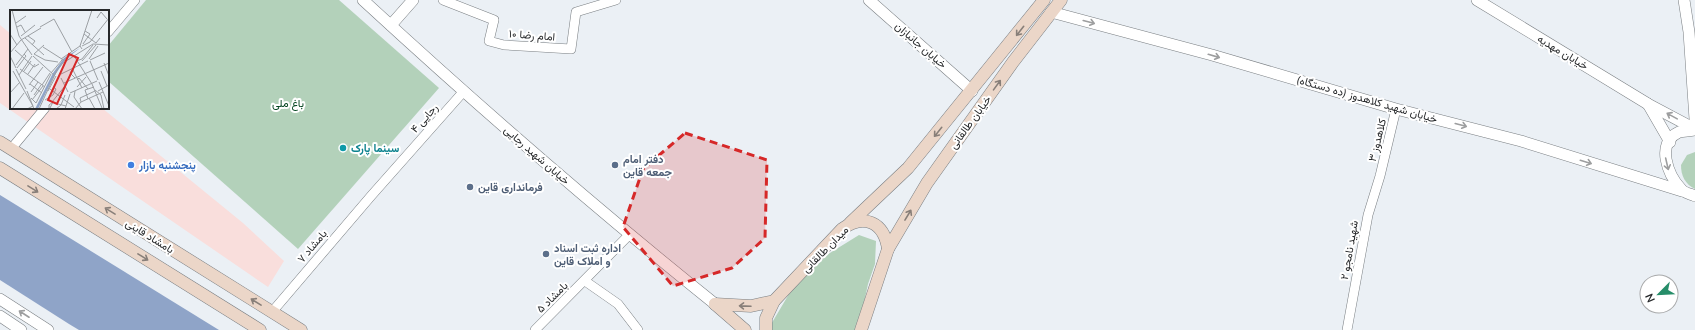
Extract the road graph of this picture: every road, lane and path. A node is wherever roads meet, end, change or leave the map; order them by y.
1 (136, 0) edge
2 (363, 0) edge
3 (413, 0) edge
4 (443, 0) edge
5 (616, 0) edge
6 (869, 0) edge
7 (1044, 0) edge
8 (1061, 0) edge
9 (1477, 0) edge
10 (1684, 0) edge
11 (1051, 12) junction
12 (390, 25) junction
13 (109, 31) edge
14 (464, 91) junction
15 (972, 91) junction
16 (986, 100) junction
17 (1648, 104) junction
18 (44, 109) edge
19 (1396, 109) junction
20 (1695, 119) edge
21 (1695, 129) edge
22 (0, 142) edge
23 (1670, 142) junction
24 (11, 149) junction
25 (0, 168) edge
26 (1380, 176) joint
27 (1682, 191) junction
28 (371, 196) joint
29 (1695, 196) edge
30 (850, 223) junction
31 (629, 234) junction
32 (888, 248) junction
33 (585, 281) junction
34 (0, 299) edge
35 (774, 301) junction
36 (716, 304) junction
37 (272, 312) junction
38 (0, 316) edge
39 (21, 330) edge
40 (48, 330) edge
41 (260, 330) edge
42 (301, 330) edge
43 (535, 330) edge
44 (638, 330) edge
45 (745, 330) edge
46 (766, 330) edge
47 (861, 330) edge
48 (1347, 330) edge

1 - 13 street
2 - 12 street, خیابان شهید رجایی
3 - 12 street
4 - 5 street, امام رضا ۱۰
6 - 15 street, خیابان جانبازان
7 -> 15 main road, خیابان طالقانی
8 - 11 main road, خیابان طالقانی
9 - 17 street, خیابان مهدیه
10 - 20 street
16 -> 11 main road, خیابان طالقانی
11 -> 19 street, خیابان شهید کلاهدوز (ده دستگاه)
12 - 14 street, خیابان شهید رجایی
14 - 28 street, رجایی ۴
14 - 31 street, خیابان شهید رجایی
15 - 16 main road
15 -> 30 main road, خیابان طالقانی
32 -> 16 main road, خیابان طالقانی
21 -> 17 street, خیابان مهدیه
17 - 23 street
18 - 24 street
19 - 26 street, کلاهدوز ۳
19 -> 27 street, خیابان شهید کلاهدوز (ده دستگاه)
21 - 23 street
22 - 24 main road, بامشاد قاینی
23 -> 27 street
37 -> 24 main road, بامشاد قاینی
25 -> 41 main road, بامشاد قاینی
26 - 48 street, شهید نامجو ۲
27 - 29 street, خیابان شهید کلاهدوز (ده دستگاه)
28 - 37 street, بامشاد ۷
30 - 32 main road, میدان طالقانی
30 - 35 main road, میدان طالقانی
31 - 33 street, بامشاد ۵
31 - 36 street, خیابان شهید رجایی
32 - 47 main road
33 - 43 street, بامشاد ۵
33 - 44 street
40 -> 34 street
35 -> 36 main road
35 - 46 main road, میدان طالقانی
36 - 45 main road
37 - 42 main road, بامشاد قاینی
38 - 39 street

